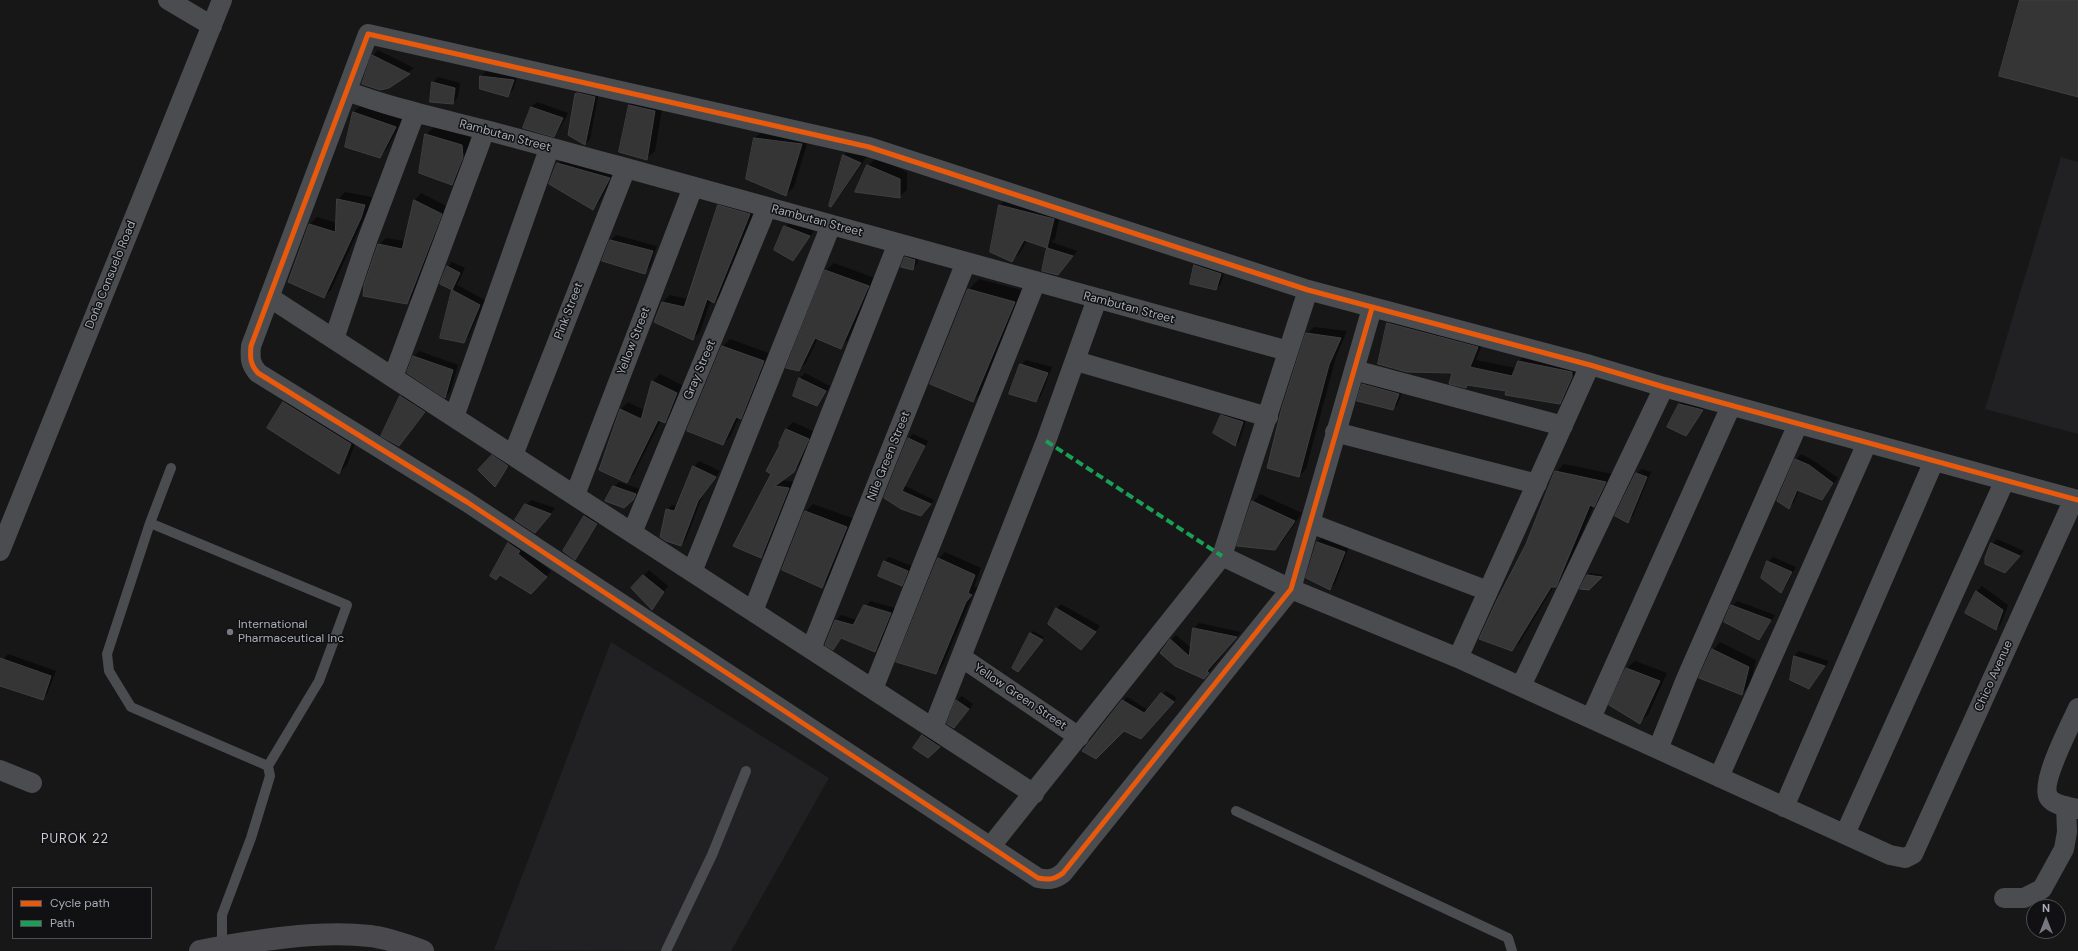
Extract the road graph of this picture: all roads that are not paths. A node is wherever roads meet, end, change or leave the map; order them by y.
1 (168, 0) edge
2 (222, 0) edge
3 (212, 26) junction
4 (347, 91) junction
5 (415, 113) junction
6 (485, 130) junction
7 (549, 148) junction
8 (626, 168) junction
9 (693, 187) junction
10 (767, 207) junction
11 (831, 225) junction
12 (898, 243) junction
13 (966, 262) junction
14 (1036, 281) junction
15 (1308, 290) junction
16 (269, 297) junction
17 (1097, 299) junction
18 (1372, 308) junction
19 (334, 339) junction
20 (1288, 351) junction
21 (1076, 361) junction
22 (1590, 365) junction
23 (1354, 370) junction
24 (393, 377) junction
25 (1664, 387) junction
26 (1731, 406) junction
27 (454, 417) junction
28 (1268, 417) junction
29 (1798, 424) junction
30 (1563, 426) junction
31 (1335, 432) junction
32 (1867, 443) junction
33 (513, 455) junction
34 (1934, 461) junction
35 (171, 468) dead end
36 (2005, 480) junction
37 (1537, 484) junction
38 (575, 495) junction
39 (2076, 500) edge
40 (1310, 523) junction
41 (150, 524) junction
42 (632, 532) junction
43 (0, 551) edge
44 (1222, 556) junction
45 (692, 572) junction
46 (1291, 589) junction
47 (1488, 591) junction
48 (753, 611) junction
49 (812, 649) junction
50 (961, 657) junction
51 (1458, 658) junction
52 (1521, 686) junction
53 (873, 689) junction
54 (2078, 708) edge
55 (1591, 718) junction
56 (933, 728) junction
57 (1079, 737) junction
58 (1658, 749) junction
59 (268, 766) junction
60 (0, 770) edge
61 (746, 771) dead end
62 (1719, 777) junction
63 (32, 783) dead end
64 (1034, 794) junction
65 (1784, 807) junction
66 (2072, 807) edge
67 (1236, 811) dead end
68 (1845, 834) junction
69 (991, 846) junction
70 (2004, 898) dead end
71 (222, 947) junction
72 (200, 951) edge
73 (423, 951) edge
74 (666, 951) edge
75 (1512, 951) edge

1 - 3 street
2 - 3 street, Doña Consuelo Road
3 - 43 street, Doña Consuelo Road
4 - 5 street, Rambutan Street
4 - 15 street
4 - 16 street
5 - 6 street, Rambutan Street
5 - 19 street
6 - 7 street, Rambutan Street
6 - 24 street
7 - 8 street, Rambutan Street
7 - 27 street
8 - 9 street, Rambutan Street
8 - 33 street, Pink Street
9 - 10 street, Rambutan Street
9 - 38 street, Yellow Street
10 - 11 street, Rambutan Street
10 - 42 street, Gray Street
11 - 12 street, Rambutan Street
11 - 45 street
12 - 13 street, Rambutan Street
12 - 48 street
13 - 14 street, Rambutan Street
13 - 49 street, Nile Green Street
14 - 17 street, Rambutan Street
14 - 53 street
15 - 18 street
15 - 20 street
16 - 19 street
16 - 69 street
17 - 20 street, Rambutan Street
17 - 21 street
18 - 22 street
18 - 23 street
19 - 24 street
20 - 28 street
21 - 28 street
21 - 50 street
22 - 25 street
22 - 30 street
23 - 30 street
23 - 31 street
24 - 27 street
25 - 26 street
25 - 52 street
26 - 29 street
26 - 55 street
27 - 33 street
28 - 44 street
29 - 32 street
29 - 58 street
30 - 37 street
31 - 37 street
31 - 40 street
32 - 34 street
32 - 62 street
33 - 38 street
34 - 36 street
34 - 65 street
35 - 41 lane
36 - 39 street
36 - 68 street
37 - 47 street
38 - 42 street
39 - 68 street, Chico Avenue
40 - 46 street
40 - 47 street
41 - 59 lane
41 - 59 lane
42 - 45 street
44 - 46 street
44 - 57 street
45 - 48 street
46 - 51 street
46 - 69 street
47 - 51 street
48 - 49 street
49 - 53 street
50 - 56 street
50 - 57 street, Yellow Green Street
51 - 52 street
52 - 55 street
53 - 56 street
54 - 66 street
55 - 58 street
56 - 64 street
57 - 64 street
58 - 62 street
59 - 71 lane
60 - 63 street
61 - 74 lane
62 - 65 street
64 - 69 street
65 - 68 street
66 - 70 street
67 - 75 lane
71 - 72 street
71 - 73 street

